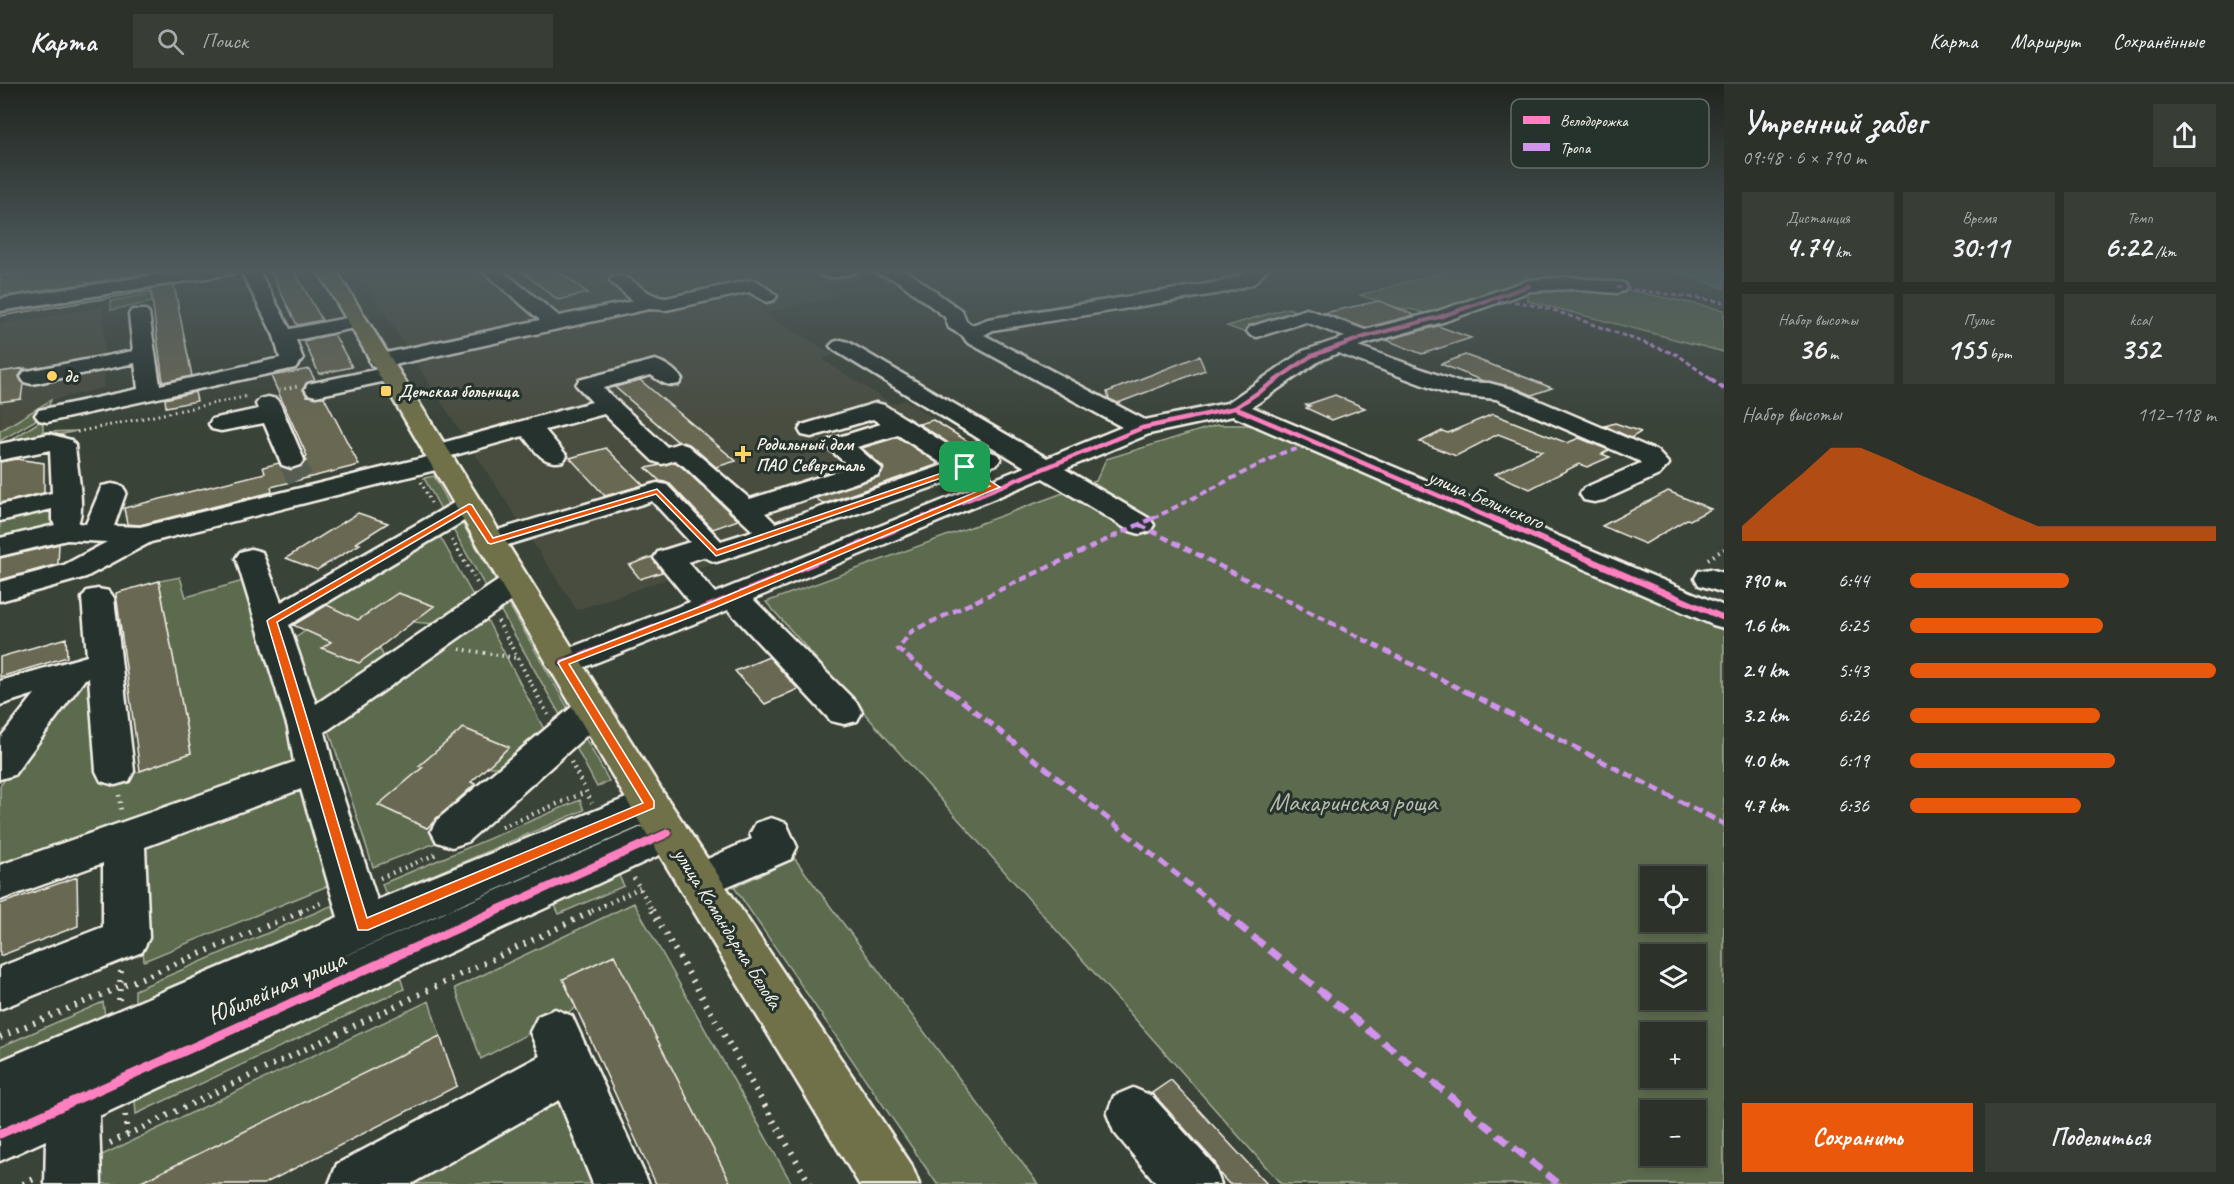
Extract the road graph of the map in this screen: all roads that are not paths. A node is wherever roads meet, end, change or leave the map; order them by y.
1 (140, 320) edge
2 (276, 320) edge
3 (563, 320) edge
4 (956, 320) edge
5 (1017, 320) edge
6 (1289, 320) edge
7 (1321, 320) edge
8 (1426, 320) edge
9 (357, 322) joint
10 (555, 322) joint
11 (1257, 330) dead end
12 (972, 333) junction
13 (284, 336) junction
14 (1364, 337) junction
15 (841, 346) dead end
16 (1338, 346) junction
17 (145, 355) junction
18 (384, 368) junction
19 (32, 377) dead end
20 (671, 379) dead end
21 (305, 388) road end
22 (150, 394) junction
23 (609, 405) junction
24 (1235, 408) junction
25 (47, 415) dead end
26 (221, 424) dead end
27 (900, 426) junction
28 (529, 427) junction
29 (1142, 428) junction
30 (811, 430) dead end
31 (0, 452) edge
32 (439, 456) junction
33 (554, 456) dead end
34 (977, 463) junction
35 (1042, 468) junction
36 (299, 478) junction
37 (996, 487) junction
38 (112, 492) dead end
39 (1594, 494) dead end
40 (66, 498) junction
41 (469, 506) junction
42 (746, 510) junction
43 (0, 513) edge
44 (1140, 525) dead end
45 (66, 531) junction
46 (771, 533) junction
47 (100, 534) junction
48 (141, 536) junction
49 (491, 541) junction
50 (708, 546) junction
51 (0, 547) edge
52 (251, 558) dead end
53 (516, 584) junction
54 (0, 592) edge
55 (98, 598) dead end
56 (722, 602) junction
57 (1724, 618) edge
58 (272, 621) junction
59 (563, 663) junction
60 (88, 667) junction
61 (0, 693) edge
62 (592, 710) junction
63 (844, 712) dead end
64 (306, 728) junction
65 (0, 765) edge
66 (315, 769) junction
67 (115, 771) dead end
68 (659, 819) junction
69 (771, 834) dead end
70 (124, 839) junction
71 (450, 840) road end
72 (698, 882) junction
73 (0, 883) edge
74 (358, 908) junction
75 (0, 988) edge
76 (0, 1086) edge
77 (73, 1101) junction
78 (1133, 1114) dead end
79 (0, 1134) edge
80 (73, 1172) edge
81 (357, 1184) edge
82 (621, 1184) edge
83 (891, 1184) edge
84 (1192, 1184) edge

1 - 17 street
2 - 13 street
3 - 10 street
4 - 12 street
5 - 12 street
6 - 11 street
7 - 14 street
8 - 14 street
9 - 13 street
9 - 18 main road, улица Командарма Белова
10 - 18 street
12 - 29 street
13 - 22 street
14 - 16 street
15 - 35 street
16 - 24 street
16 - 39 street
17 - 19 street
17 - 22 street
18 - 21 street
18 - 32 main road, улица Командарма Белова
20 - 23 street
22 - 25 street
23 - 28 street
23 - 42 street
24 - 29 street
24 - 57 street, улица Белинского
26 - 36 street
27 - 30 street
27 - 34 street
27 - 42 street
28 - 32 street
28 - 33 street
29 - 35 street
31 - 40 street
32 - 36 street
32 - 41 main road, улица Командарма Белова
34 - 37 street
34 - 46 street
35 - 37 street
35 - 44 street
36 - 48 street
37 - 56 street
38 - 47 street
40 - 43 street
40 - 45 street
41 - 49 main road, улица Командарма Белова
41 - 58 street
42 - 46 street
45 - 47 street
45 - 51 street
46 - 50 street
47 - 48 street
48 - 54 street
49 - 50 street
49 - 53 main road, улица Командарма Белова
50 - 56 street
52 - 58 street
53 - 59 main road, улица Командарма Белова
53 - 64 street
55 - 60 street
56 - 59 street
56 - 63 street
58 - 64 street
59 - 62 main road, улица Командарма Белова
60 - 61 street
60 - 65 street
60 - 67 street
62 - 68 main road, улица Командарма Белова
62 - 71 street
64 - 66 street
66 - 70 street
66 - 74 street
68 - 72 main road, улица Командарма Белова
68 - 74 street, Юбилейная улица
68 - 77 street, Юбилейная улица
69 - 72 street
70 - 73 street
70 - 75 street
72 - 83 main road, улица Командарма Белова
74 - 76 street, Юбилейная улица
77 - 79 street, Юбилейная улица
77 - 80 street
78 - 84 street
81 - 82 street

